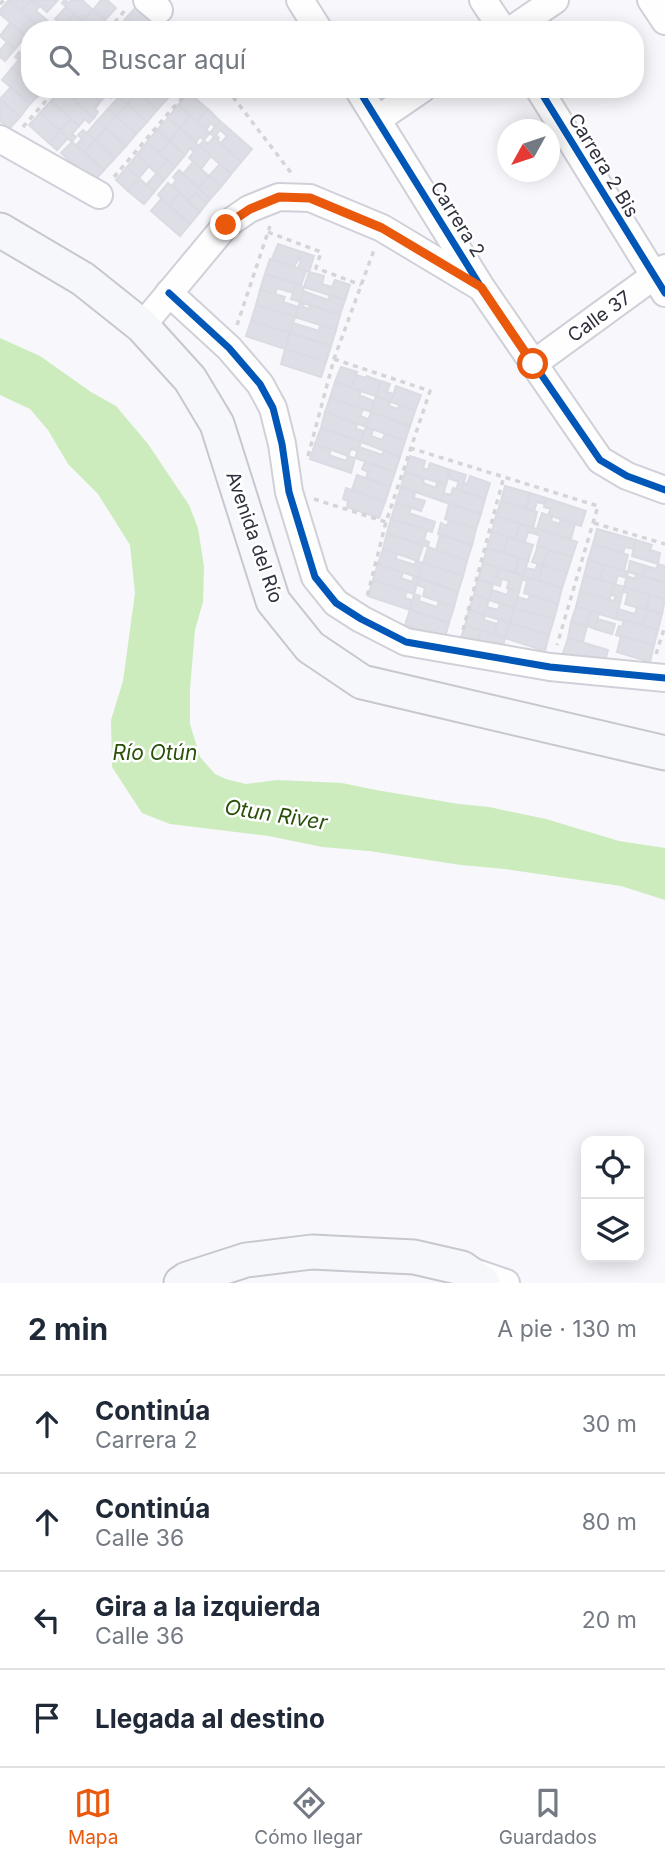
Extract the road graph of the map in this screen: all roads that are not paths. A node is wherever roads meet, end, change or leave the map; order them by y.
1 (300, 0) edge
2 (484, 0) edge
3 (555, 0) edge
4 (651, 0) edge
5 (314, 21) edge
6 (497, 21) edge
7 (525, 21) edge
8 (665, 21) edge
9 (364, 98) edge
10 (409, 98) edge
11 (545, 98) edge
12 (378, 119) junction
13 (4, 141) edge
14 (99, 195) road end
15 (0, 230) edge
16 (661, 279) edge
17 (481, 287) junction
18 (169, 293) junction
19 (142, 326) junction
20 (533, 364) junction
21 (665, 490) edge
22 (657, 677) edge
23 (665, 753) edge
24 (473, 1275) edge
25 (184, 1282) edge
26 (506, 1283) edge

1 - 5 street
2 - 6 street
3 - 7 street
4 - 8 street
9 - 12 street, Carrera 2
10 - 12 street
11 - 16 street, Carrera 2 Bis
12 - 17 street, Carrera 2
13 - 14 street
15 - 19 main road, Avenida del Río
16 - 20 street, Calle 37
17 - 18 street
17 - 20 street, Carrera 2
18 - 19 street
18 - 22 street
19 - 23 main road, Avenida del Río
20 - 21 street, Carrera 2
24 - 25 main road
24 - 26 street

